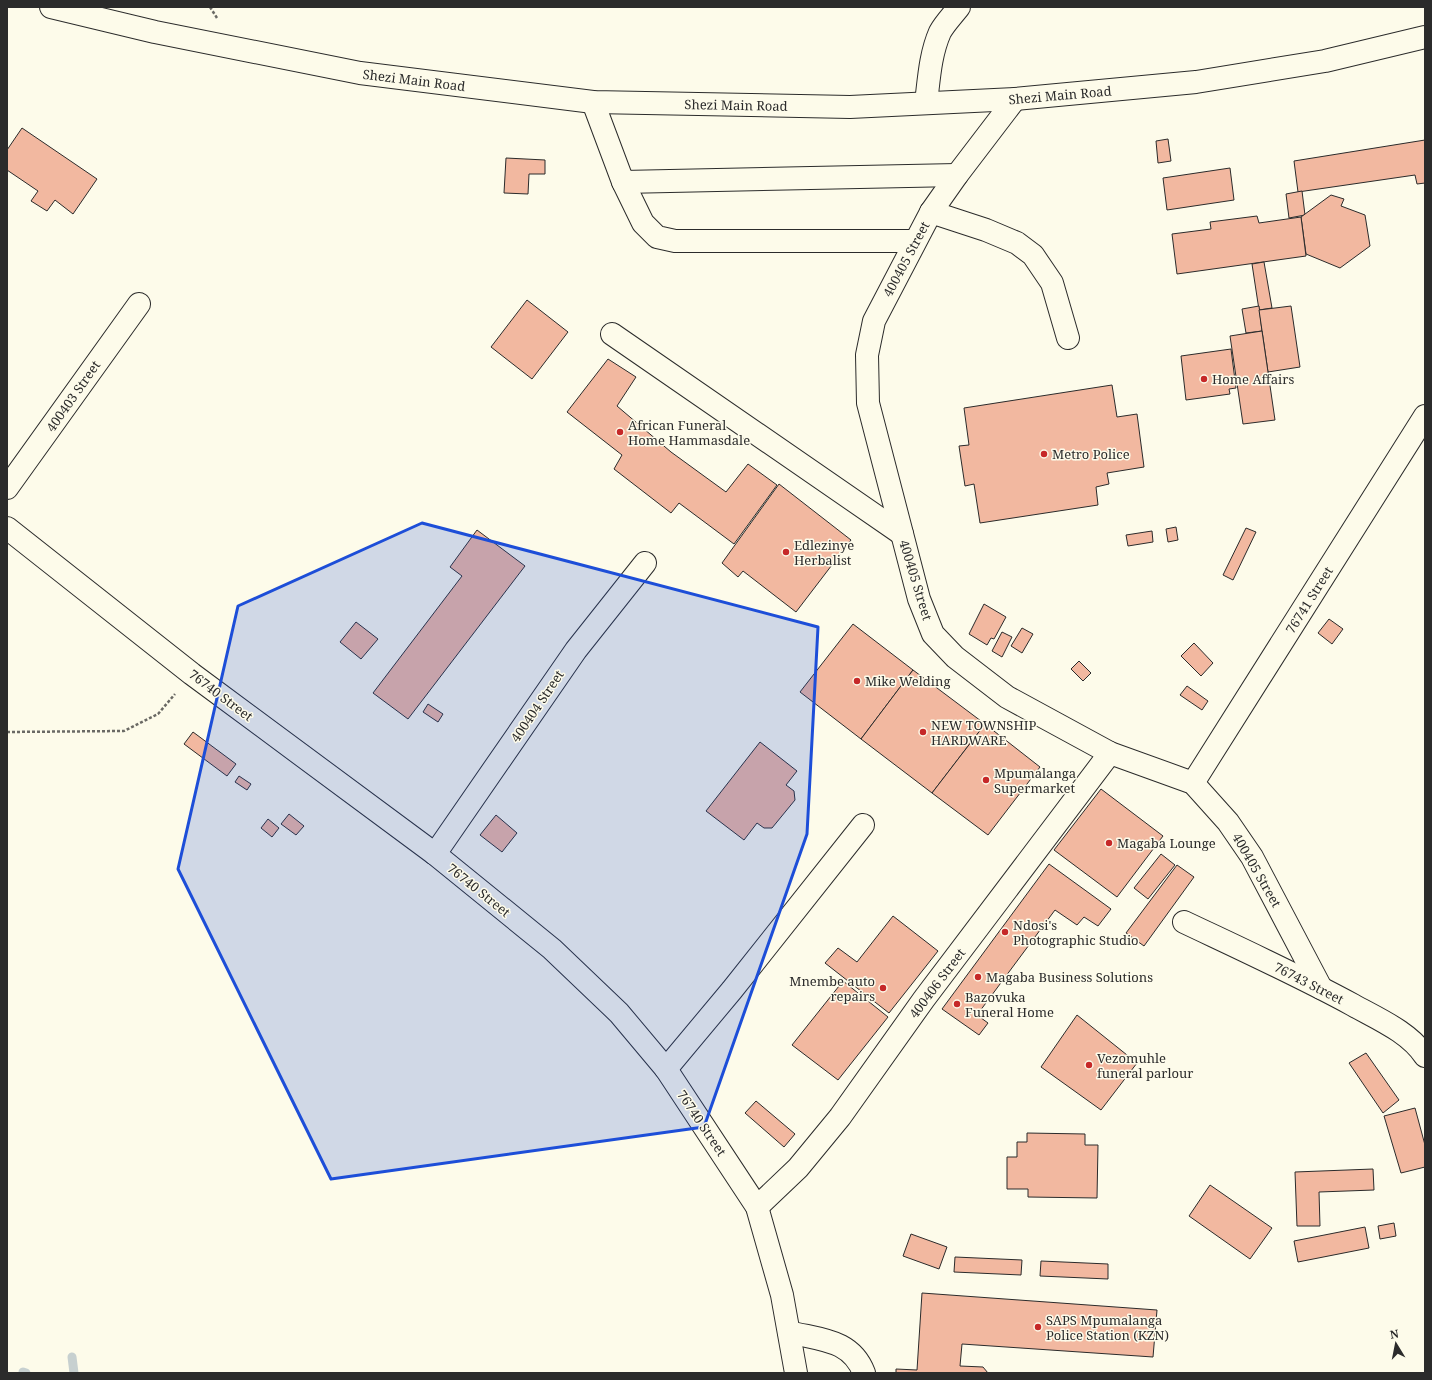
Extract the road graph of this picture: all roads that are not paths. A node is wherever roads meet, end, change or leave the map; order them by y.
1 (51, 7) edge
2 (959, 7) edge
3 (1425, 37) edge
4 (1015, 99) junction
5 (593, 102) junction
6 (926, 103) junction
7 (956, 175) junction
8 (623, 182) junction
9 (931, 212) junction
10 (914, 241) junction
11 (139, 304) dead end
12 (612, 334) dead end
13 (1068, 338) dead end
14 (1425, 416) edge
15 (7, 488) edge
16 (7, 528) edge
17 (902, 534) junction
18 (645, 563) dead end
19 (1110, 753) junction
20 (1193, 783) junction
21 (863, 825) dead end
22 (435, 854) junction
23 (1184, 922) dead end
24 (1321, 988) junction
25 (1425, 1056) edge
26 (666, 1069) junction
27 (757, 1207) junction
28 (789, 1332) junction
29 (796, 1373) edge
30 (864, 1373) edge

1 - 5 street, Shezi Main Road
2 - 6 street
3 - 4 street, Shezi Main Road
4 - 6 street, Shezi Main Road
4 - 7 street, 400405 Street
5 - 6 street, Shezi Main Road
5 - 8 street
7 - 8 street
7 - 9 street, 400405 Street
8 - 10 street
9 - 10 street, 400405 Street
9 - 13 street
10 - 17 street, 400405 Street
11 - 15 street, 400403 Street
12 - 17 street
14 - 20 street, 76741 Street
16 - 22 street, 76740 Street
17 - 19 street, 400405 Street
18 - 22 street, 400404 Street
19 - 20 street, 400405 Street
19 - 27 street, 400406 Street
20 - 24 street, 400405 Street
21 - 26 street
22 - 26 street, 76740 Street
23 - 24 street, 76743 Street
24 - 25 street, 76743 Street
26 - 27 street, 76740 Street
27 - 28 street, 76740 Street
28 - 29 street, 76740 Street
28 - 30 street

